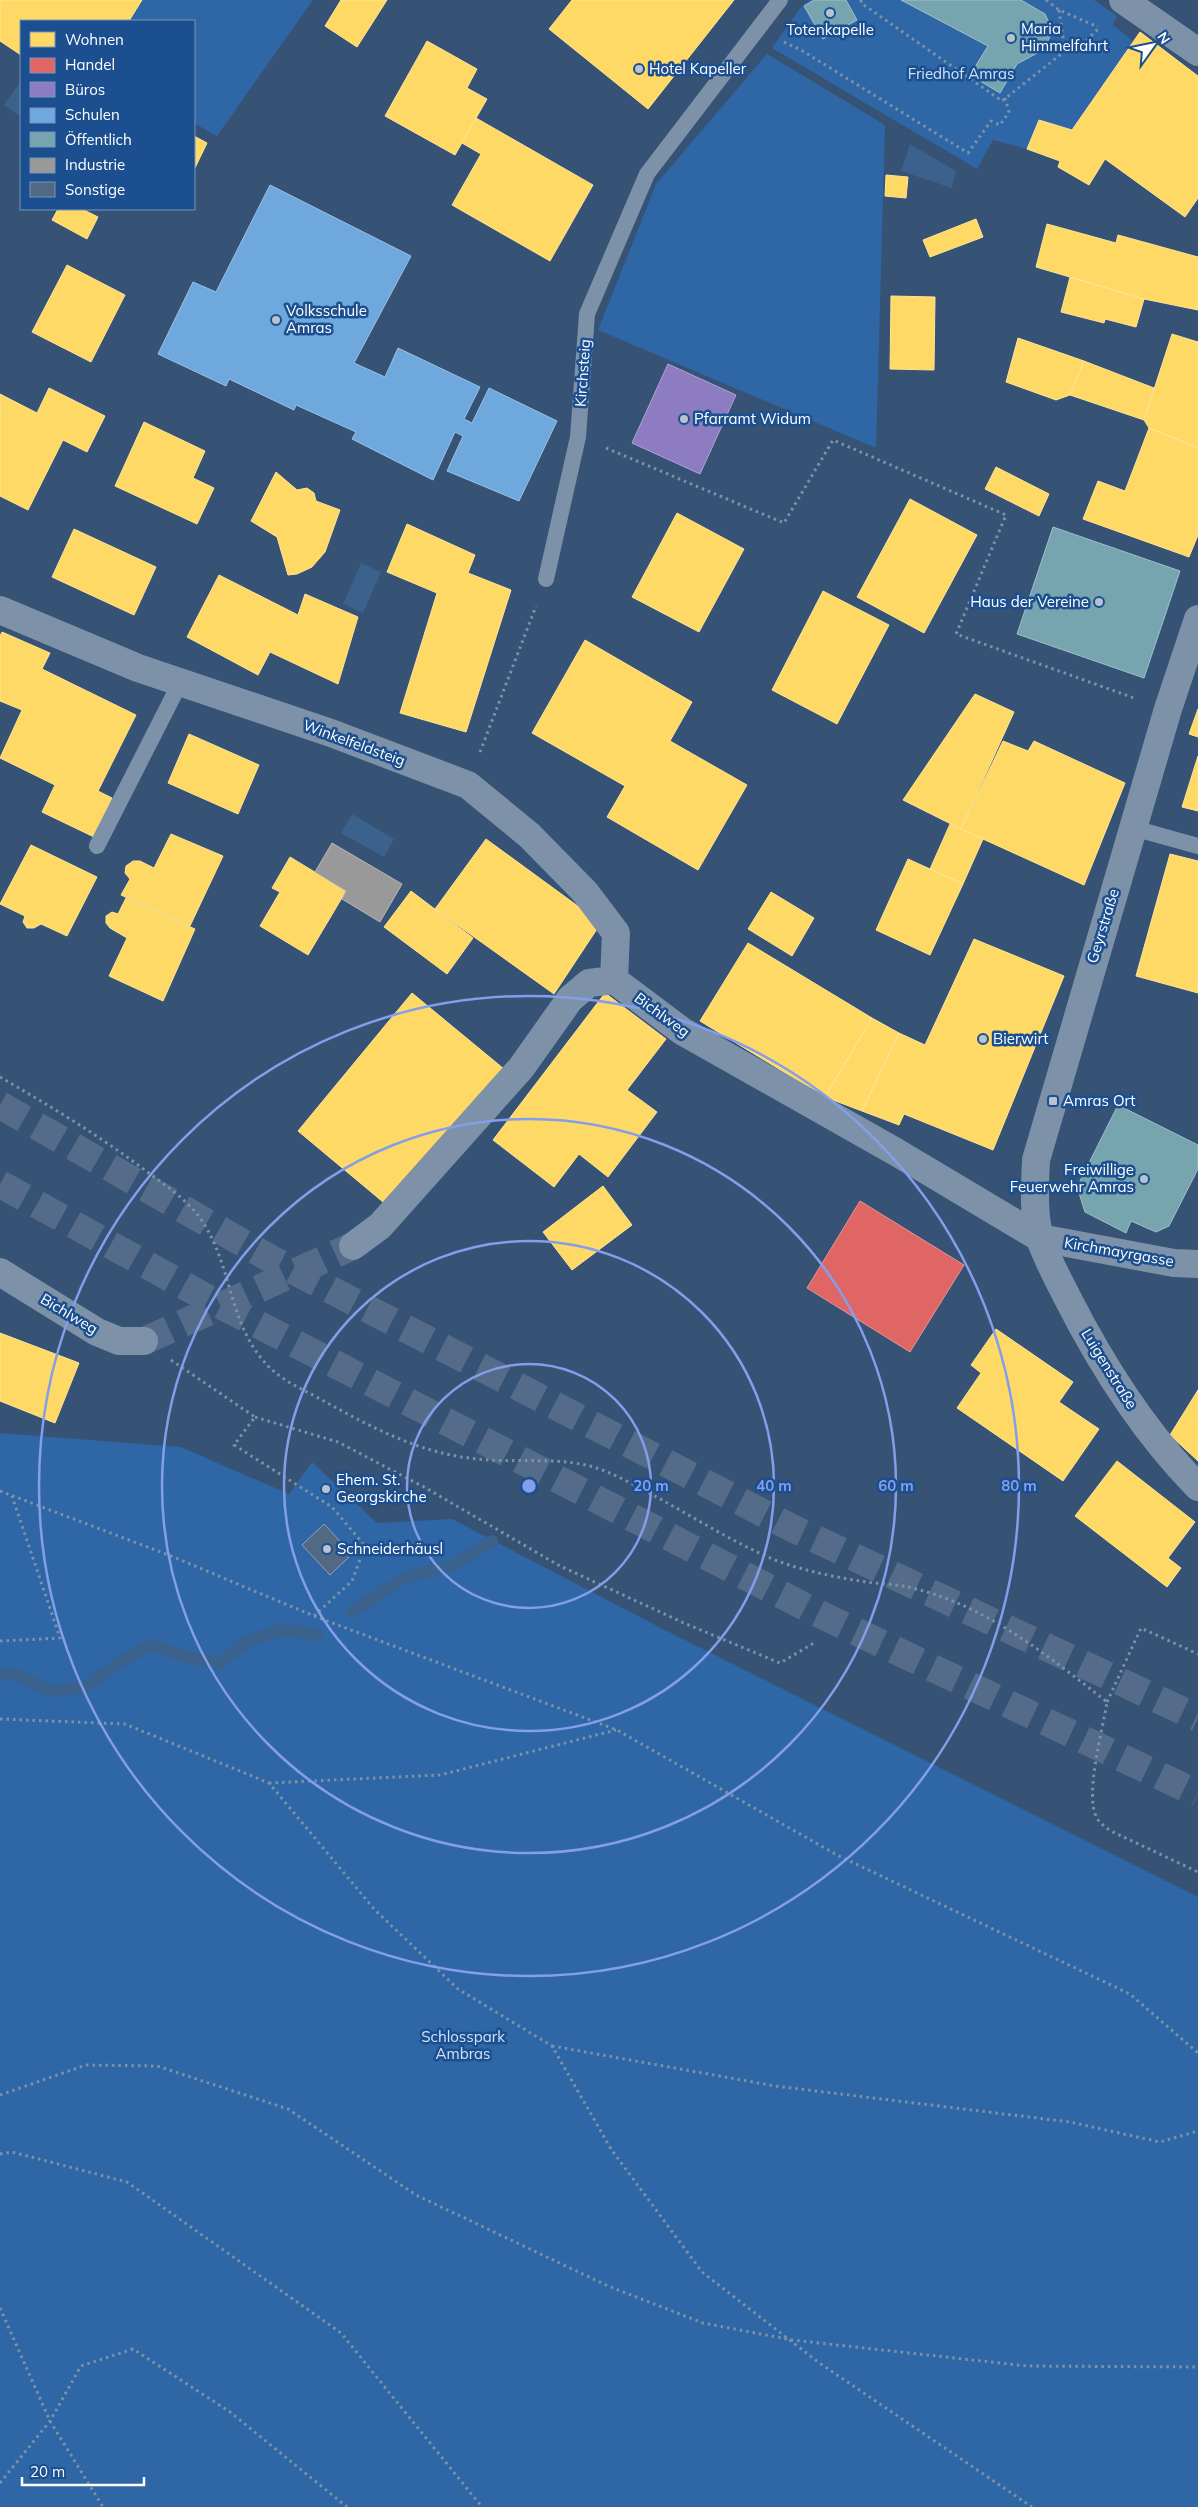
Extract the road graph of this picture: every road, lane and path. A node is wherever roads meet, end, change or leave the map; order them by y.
1 (780, 0) edge
2 (860, 0) edge
3 (1046, 0) edge
4 (1122, 0) edge
5 (1059, 10) junction
6 (1104, 24) dead end
7 (1100, 27) junction
8 (756, 31) junction
9 (1065, 51) junction
10 (1198, 52) edge
11 (1005, 98) junction
12 (578, 437) junction
13 (546, 579) joint
14 (0, 610) edge
15 (1198, 619) edge
16 (180, 683) junction
17 (1168, 709) junction
18 (468, 785) junction
19 (1133, 828) junction
20 (97, 846) dead end
21 (1198, 846) edge
22 (614, 980) junction
23 (0, 1077) edge
24 (1040, 1238) junction
25 (353, 1246) tunnel mouth
26 (1198, 1264) edge
27 (0, 1272) edge
28 (144, 1342) joint
29 (256, 1417) junction
30 (1198, 1487) edge
31 (0, 1491) edge
32 (12, 1495) junction
33 (314, 1616) junction
34 (0, 1641) edge
35 (814, 1643) dead end
36 (1198, 1654) edge
37 (1106, 1702) junction
38 (0, 1719) edge
39 (617, 1730) junction
40 (269, 1783) junction
41 (1198, 1872) edge
42 (552, 2046) junction
43 (1198, 2053) edge
44 (0, 2095) edge
45 (1198, 2131) edge
46 (0, 2154) edge
47 (0, 2308) edge
48 (792, 2340) junction
49 (1198, 2368) edge
50 (50, 2421) junction
51 (1, 2481) edge
52 (103, 2507) edge
53 (347, 2507) edge
54 (482, 2507) edge
55 (1032, 2507) edge

1 - 8 lane, Kirchsteig
2 - 11 path
3 - 5 path
4 - 10 street
5 - 7 path
5 - 9 path
6 - 7 path
7 - 9 path
8 - 11 path
8 - 12 lane, Kirchsteig
9 - 11 path
12 - 13 lane, Kirchsteig
12 - 17 path
13 - 18 path
14 - 16 street, Winkelfeldsteig
15 - 17 street, Geyrstraße
16 - 18 street, Winkelfeldsteig
16 - 20 lane
17 - 19 street, Geyrstraße
18 - 22 street, Winkelfeldsteig
19 - 21 lane
19 - 24 street, Geyrstraße
22 - 24 street, Bichlweg
22 - 25 street
23 - 37 path
24 - 26 street, Kirchmayrgasse
24 - 30 street, Luigenstraße
27 - 28 street, Bichlweg
28 - 29 path
29 - 33 path
29 - 35 path
31 - 32 path
32 - 33 path
32 - 34 path
33 - 39 path
36 - 37 path
37 - 41 path
38 - 40 path
39 - 40 path
39 - 43 path
40 - 42 path
42 - 45 path
42 - 48 path
44 - 48 path
46 - 54 path
47 - 50 path
48 - 49 path
48 - 55 path
50 - 51 path
50 - 52 path
50 - 53 path

